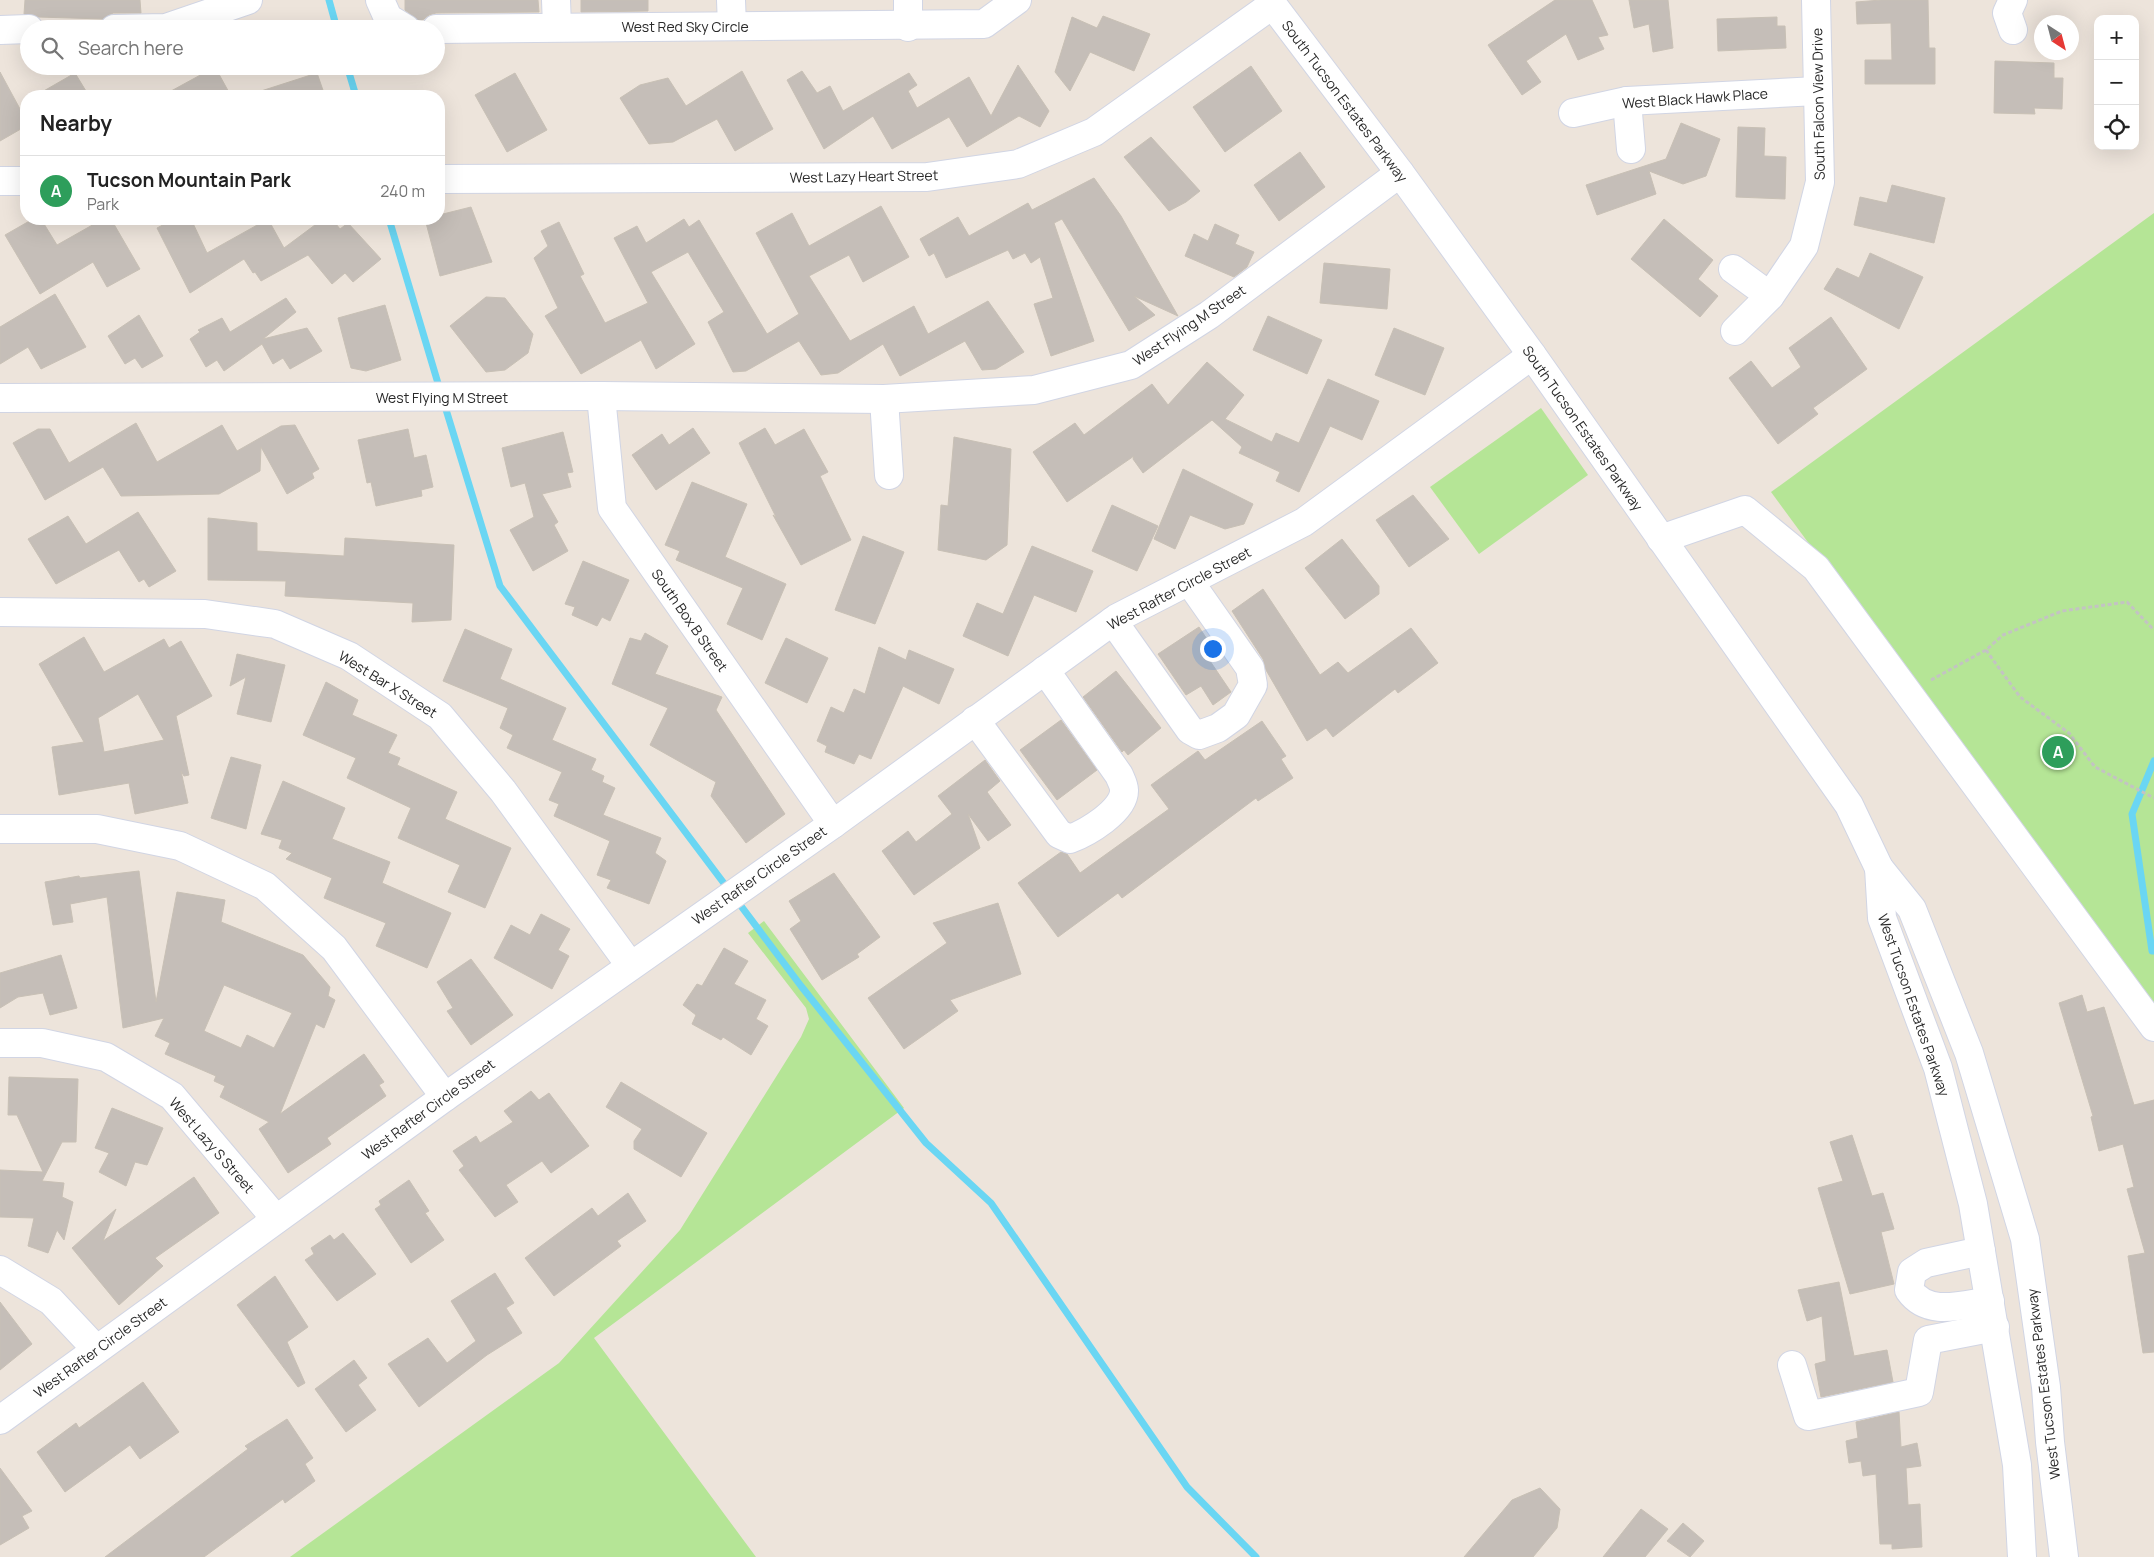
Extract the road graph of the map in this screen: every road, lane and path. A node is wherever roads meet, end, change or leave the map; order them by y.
1 (248, 0) edge
2 (380, 0) edge
3 (1017, 0) edge
4 (1816, 0) edge
5 (2013, 0) edge
6 (1270, 3) edge
7 (557, 13) edge
8 (731, 13) edge
9 (908, 13) edge
10 (189, 20) edge
11 (391, 20) edge
12 (445, 28) edge
13 (0, 30) edge
14 (20, 30) edge
15 (2013, 30) dead end
16 (1817, 90) junction
17 (1628, 100) junction
18 (1573, 112) dead end
19 (1631, 149) dead end
20 (1400, 173) junction
21 (445, 179) edge
22 (0, 181) edge
23 (20, 181) edge
24 (1733, 269) dead end
25 (1770, 296) junction
26 (1736, 331) dead end
27 (1532, 355) junction
28 (601, 396) junction
29 (0, 398) edge
30 (884, 399) junction
31 (889, 475) dead end
32 (1661, 539) junction
33 (1189, 581) junction
34 (0, 612) edge
35 (1113, 621) junction
36 (2154, 630) edge
37 (1986, 650) junction
38 (1045, 670) junction
39 (1909, 692) junction
40 (975, 720) junction
41 (2154, 798) edge
42 (833, 824) junction
43 (0, 828) edge
44 (1879, 868) junction
45 (630, 965) junction
46 (2154, 1027) edge
47 (0, 1043) edge
48 (445, 1097) junction
49 (276, 1219) junction
50 (1981, 1251) junction
51 (0, 1270) edge
52 (1992, 1314) junction
53 (96, 1349) junction
54 (1792, 1365) dead end
55 (2046, 1387) junction
56 (2004, 1391) junction
57 (0, 1420) edge
58 (2022, 1557) edge
59 (2064, 1557) edge

1 - 10 street
2 - 11 street
3 - 9 street, West Red Sky Circle
4 - 16 street, South Falcon View Drive
5 - 15 street
6 - 20 street, South Tucson Estates Parkway
6 - 21 street, West Lazy Heart Street
7 - 8 street, West Red Sky Circle
7 - 12 street, West Red Sky Circle
8 - 9 street, West Red Sky Circle
13 - 14 street
16 - 17 street, West Black Hawk Place
16 - 25 street, South Falcon View Drive
17 - 18 street, West Black Hawk Place
17 - 19 street
20 - 27 street, South Tucson Estates Parkway
20 - 30 street, West Flying M Street
22 - 23 street
24 - 25 street
25 - 26 street, South Falcon View Drive
27 - 32 street, South Tucson Estates Parkway
27 - 33 street, West Rafter Circle Street
28 - 29 street, West Flying M Street
28 - 30 street, West Flying M Street
28 - 42 street, South Box B Street
30 - 31 street
32 - 39 street
32 - 44 street, South Tucson Estates Parkway
33 - 35 street, West Rafter Circle Street
33 - 35 street
34 - 45 street, West Bar X Street
35 - 38 street, West Rafter Circle Street
36 - 37 path
37 - 39 path
37 - 41 path
38 - 40 street, West Rafter Circle Street
38 - 40 street
39 - 46 street
40 - 42 street, West Rafter Circle Street
42 - 45 street, West Rafter Circle Street
43 - 48 street
44 - 50 street, West Tucson Estates Parkway
44 - 55 street, West Tucson Estates Parkway
45 - 48 street, West Rafter Circle Street
47 - 49 street, West Lazy S Street
48 - 49 street, West Rafter Circle Street
49 - 53 street, West Rafter Circle Street
50 - 52 street, West Tucson Estates Parkway
50 - 52 street
51 - 53 street
52 - 54 street
52 - 56 street, West Tucson Estates Parkway
53 - 57 street, West Rafter Circle Street
55 - 56 street
55 - 59 street, West Tucson Estates Parkway
56 - 58 street, West Tucson Estates Parkway

